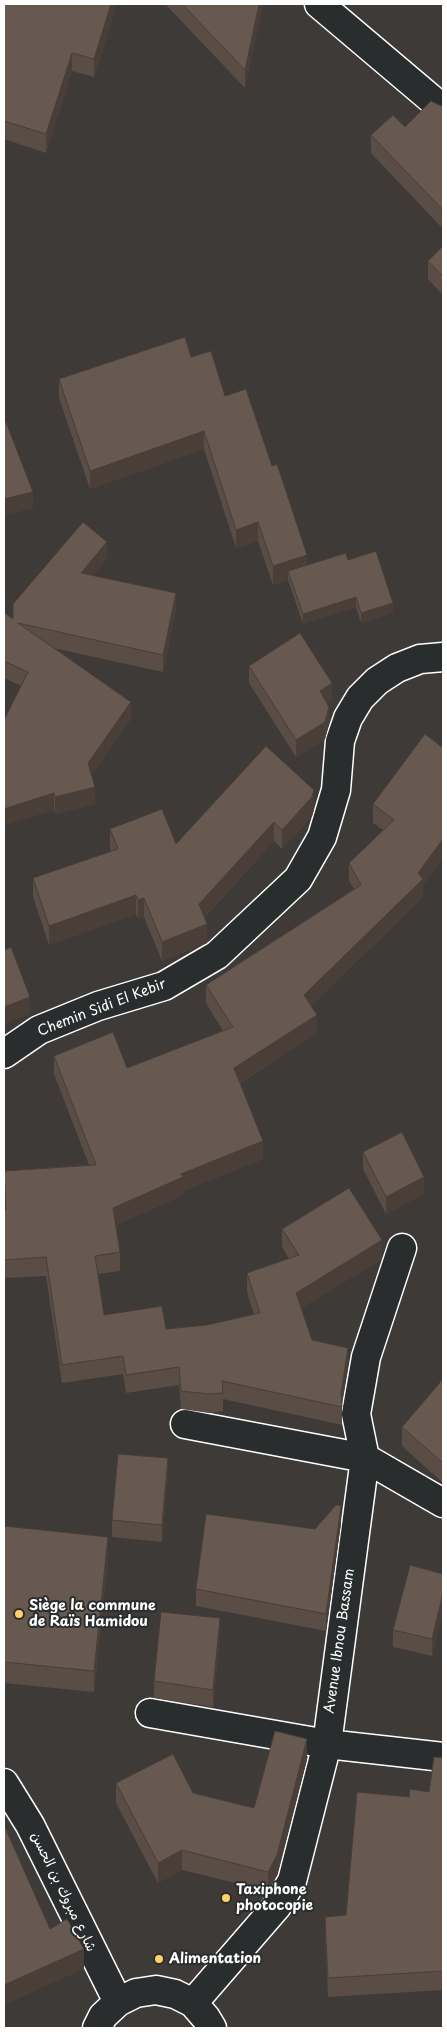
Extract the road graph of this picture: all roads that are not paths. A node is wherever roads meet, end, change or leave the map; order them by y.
1 (319, 4) edge
2 (443, 109) edge
3 (443, 657) edge
4 (4, 1054) edge
5 (402, 1248) dead end
6 (186, 1424) dead end
7 (365, 1458) junction
8 (443, 1503) edge
9 (150, 1713) dead end
10 (327, 1744) junction
11 (443, 1756) edge
12 (4, 1783) edge
13 (118, 2002) junction
14 (193, 2004) junction
15 (97, 2028) edge
16 (212, 2028) edge

1 - 2 street
3 - 4 street, Chemin Sidi El Kebir
5 - 7 street, Avenue Ibnou Bassam
6 - 7 street
7 - 8 street
7 - 10 street, Avenue Ibnou Bassam
9 - 10 street
10 - 11 street
10 - 14 street, Avenue Ibnou Bassam
12 - 13 street, شارع مبروك بن الحسن
13 - 14 street
13 - 15 street
14 - 16 street

